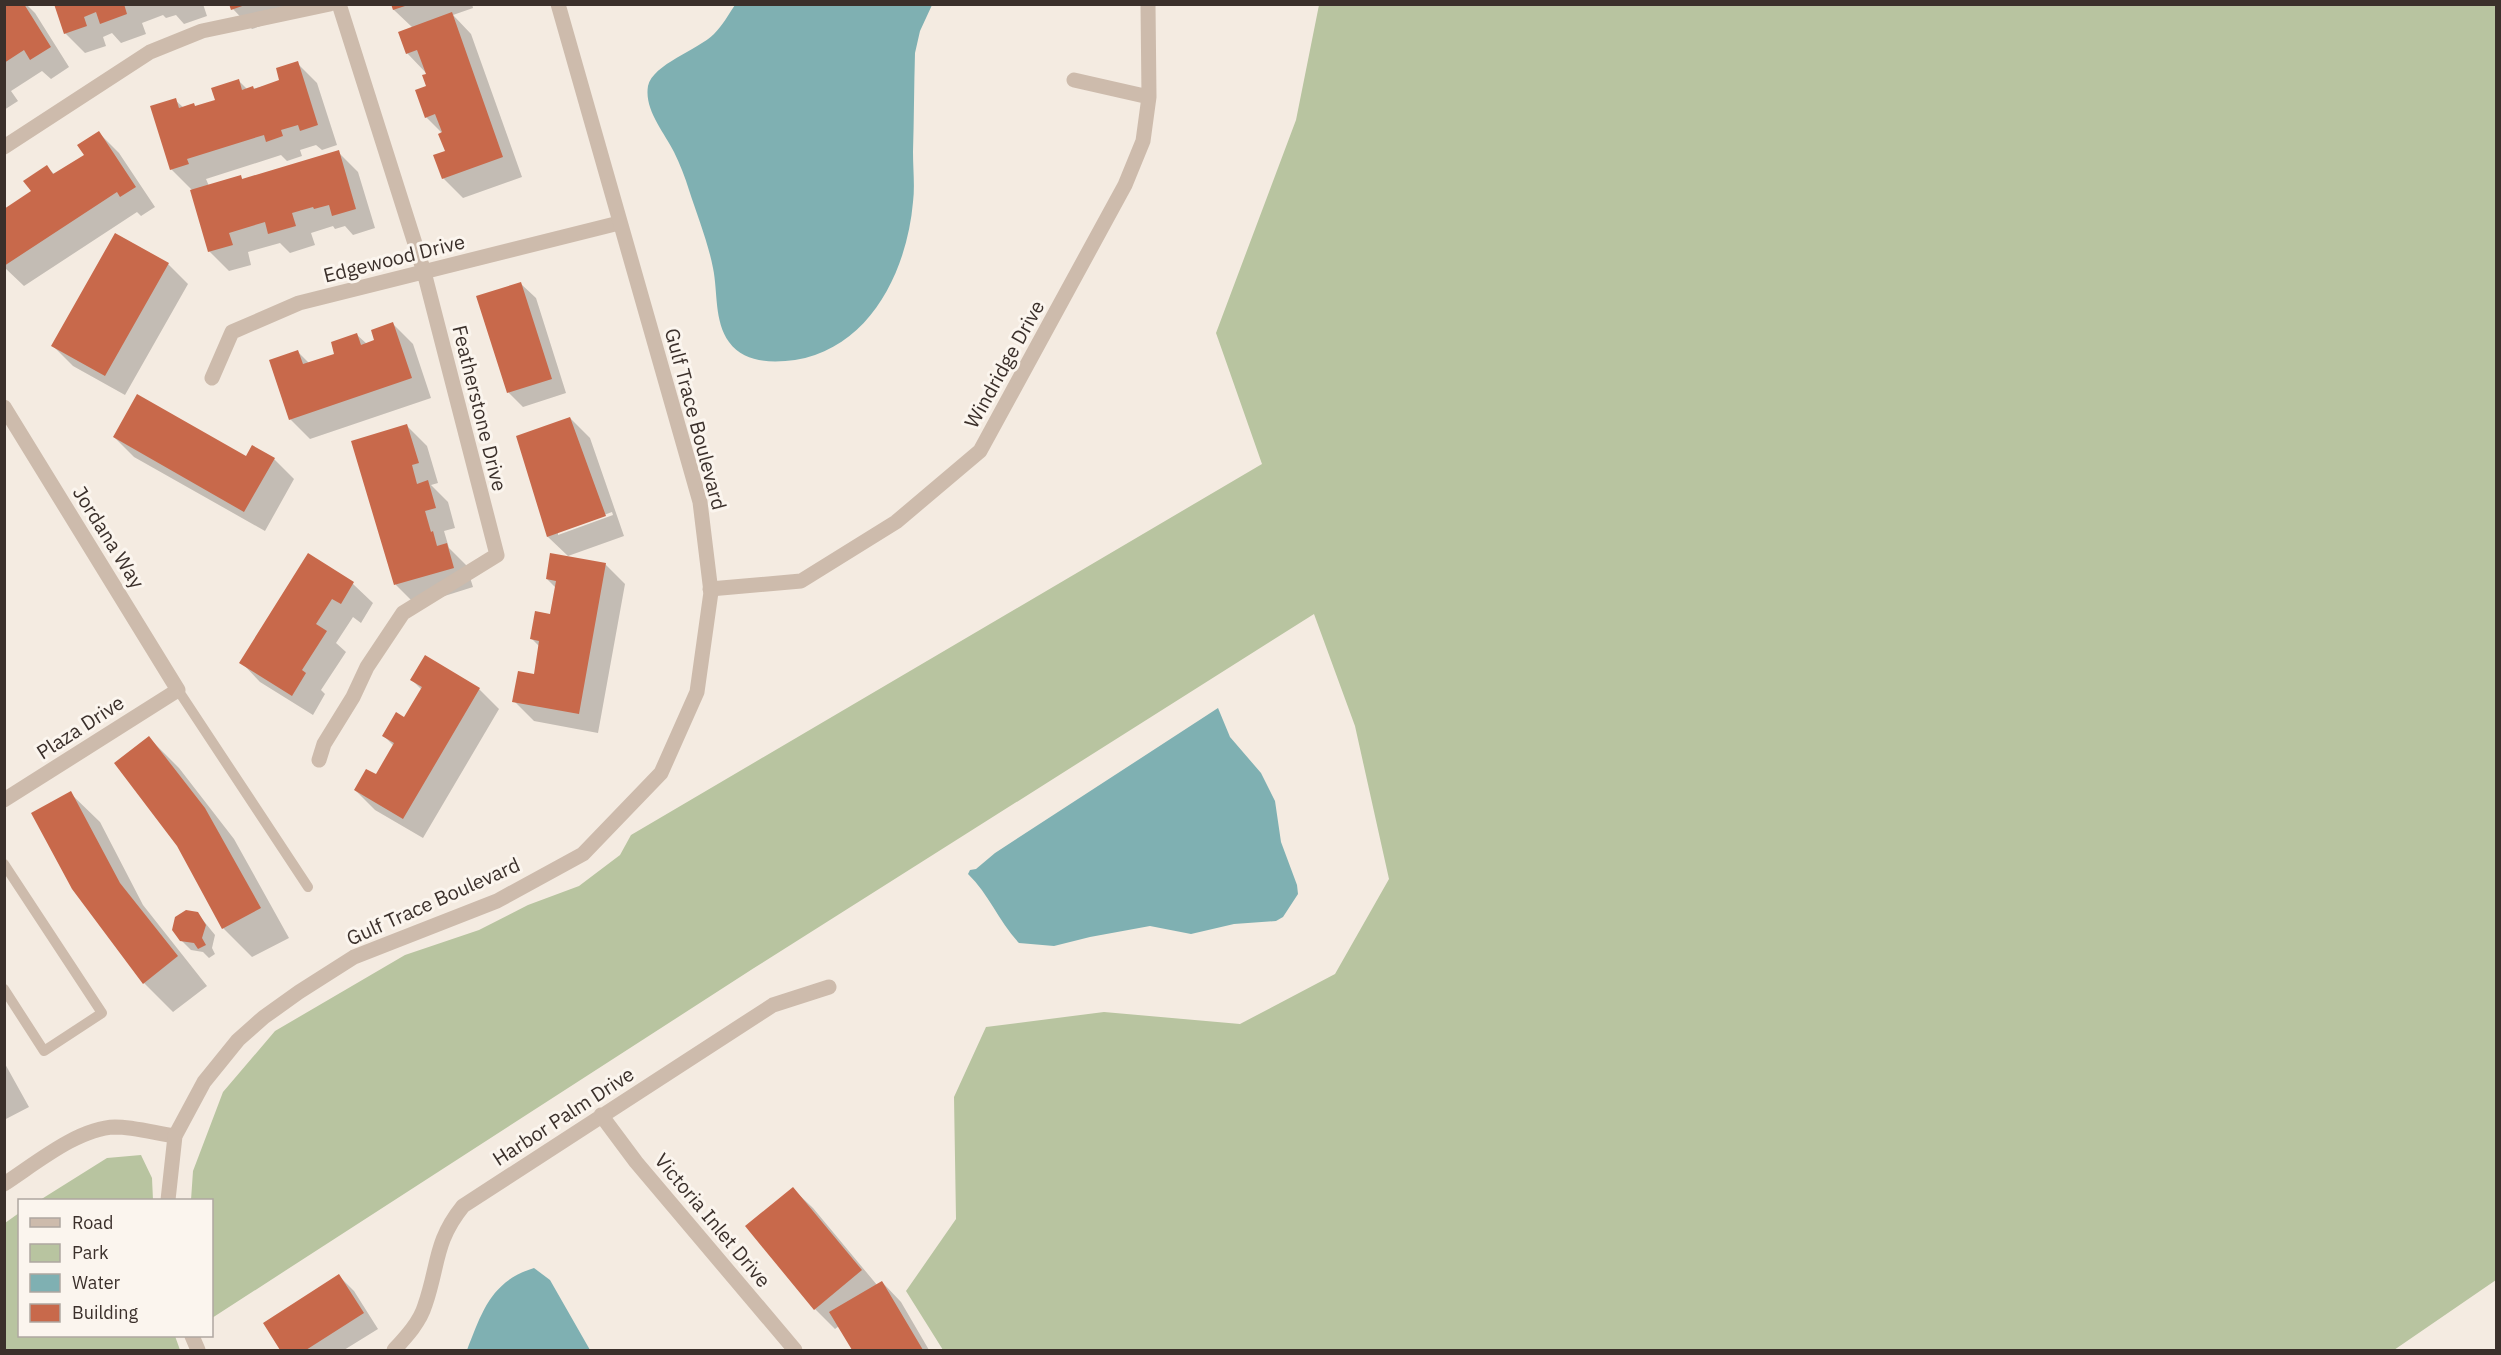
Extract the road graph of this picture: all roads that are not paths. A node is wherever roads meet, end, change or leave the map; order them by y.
1 (330, 4) edge
2 (339, 4) edge
3 (558, 4) edge
4 (1148, 4) edge
5 (1074, 80) dead end
6 (1149, 97) junction
7 (4, 147) edge
8 (619, 223) junction
9 (424, 272) junction
10 (212, 378) dead end
11 (4, 407) edge
12 (710, 590) junction
13 (178, 690) junction
14 (319, 760) dead end
15 (4, 800) edge
16 (4, 864) edge
17 (308, 887) dead end
18 (829, 987) dead end
19 (4, 989) edge
20 (601, 1115) junction
21 (175, 1136) junction
22 (4, 1184) edge
23 (168, 1199) edge
24 (394, 1350) edge
25 (795, 1350) edge

1 - 7 street
2 - 9 street, Featherstone Drive
3 - 8 street, Gulf Trace Boulevard
4 - 6 street, Windridge Drive
5 - 6 street
6 - 12 street, Windridge Drive
8 - 9 street, Edgewood Drive
8 - 12 street, Gulf Trace Boulevard
9 - 10 street, Edgewood Drive
9 - 14 street, Featherstone Drive
11 - 13 street, Jordana Way
12 - 21 street, Gulf Trace Boulevard
13 - 15 street, Plaza Drive
13 - 17 lane
16 - 19 lane
18 - 20 street, Harbor Palm Drive
20 - 24 street, Harbor Palm Drive
20 - 25 street, Victoria Inlet Drive
21 - 22 street
21 - 23 street, Gulf Trace Boulevard

